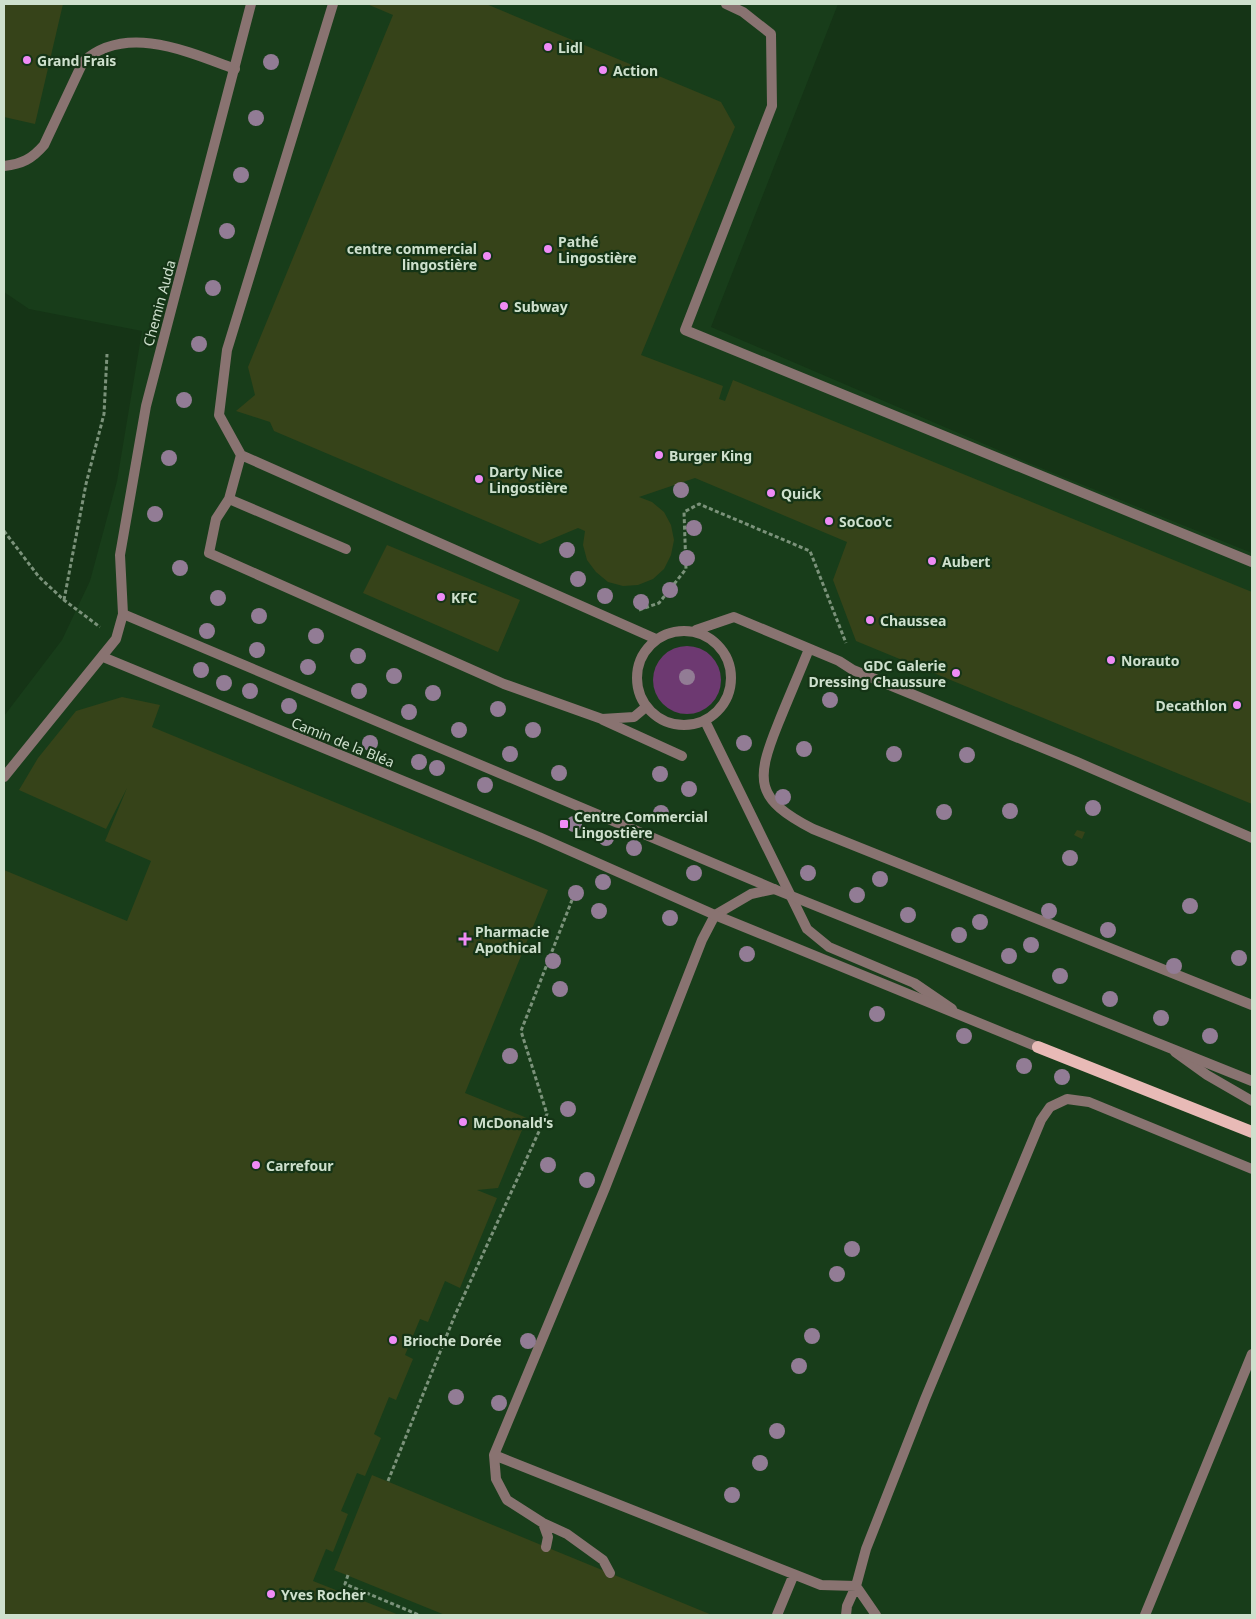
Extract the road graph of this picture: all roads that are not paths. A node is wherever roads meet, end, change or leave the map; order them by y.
1 (251, 4) edge
2 (333, 4) edge
3 (726, 4) edge
4 (235, 69) junction
5 (4, 166) edge
6 (241, 455) junction
7 (229, 499) junction
8 (346, 549) dead end
9 (1252, 562) edge
10 (123, 614) junction
11 (696, 630) junction
12 (656, 639) junction
13 (809, 649) junction
14 (103, 657) junction
15 (646, 707) junction
16 (602, 719) junction
17 (705, 721) junction
18 (682, 756) dead end
19 (4, 777) edge
20 (1252, 838) edge
21 (774, 888) junction
22 (788, 894) junction
23 (714, 915) junction
24 (1252, 1005) edge
25 (960, 1015) junction
26 (1166, 1046) junction
27 (1038, 1047) joint
28 (1252, 1081) edge
29 (1252, 1101) edge
30 (1252, 1132) edge
31 (1252, 1169) edge
32 (1252, 1354) edge
33 (494, 1455) junction
34 (543, 1523) junction
35 (546, 1547) dead end
36 (610, 1573) dead end
37 (794, 1574) junction
38 (856, 1586) junction
39 (777, 1615) edge
40 (846, 1615) edge
41 (876, 1615) edge
42 (1145, 1615) edge

1 - 4 street, Chemin Auda
2 - 6 street
3 - 9 street
4 - 5 street
4 - 10 street, Chemin Auda
6 - 7 street
6 - 12 street
7 - 8 street
7 - 16 street
10 - 14 street, Chemin Auda
10 - 21 street
11 - 12 street
11 - 13 street
11 - 17 street
12 - 15 street
13 - 20 street
13 - 24 street
14 - 19 street
14 - 23 street, Camin de la Bléa
15 - 16 street
15 - 17 street
16 - 18 street
17 - 22 street
21 - 22 street
21 - 23 street
22 - 25 street
22 - 26 street
23 - 25 street, Camin de la Bléa
23 - 33 street
25 - 27 street
26 - 28 street
26 - 29 street
27 - 30 main road
31 - 38 street
32 - 42 street
33 - 34 street
33 - 37 street
34 - 35 street
34 - 36 street
37 - 38 street
37 - 39 street
38 - 40 street
38 - 41 street

